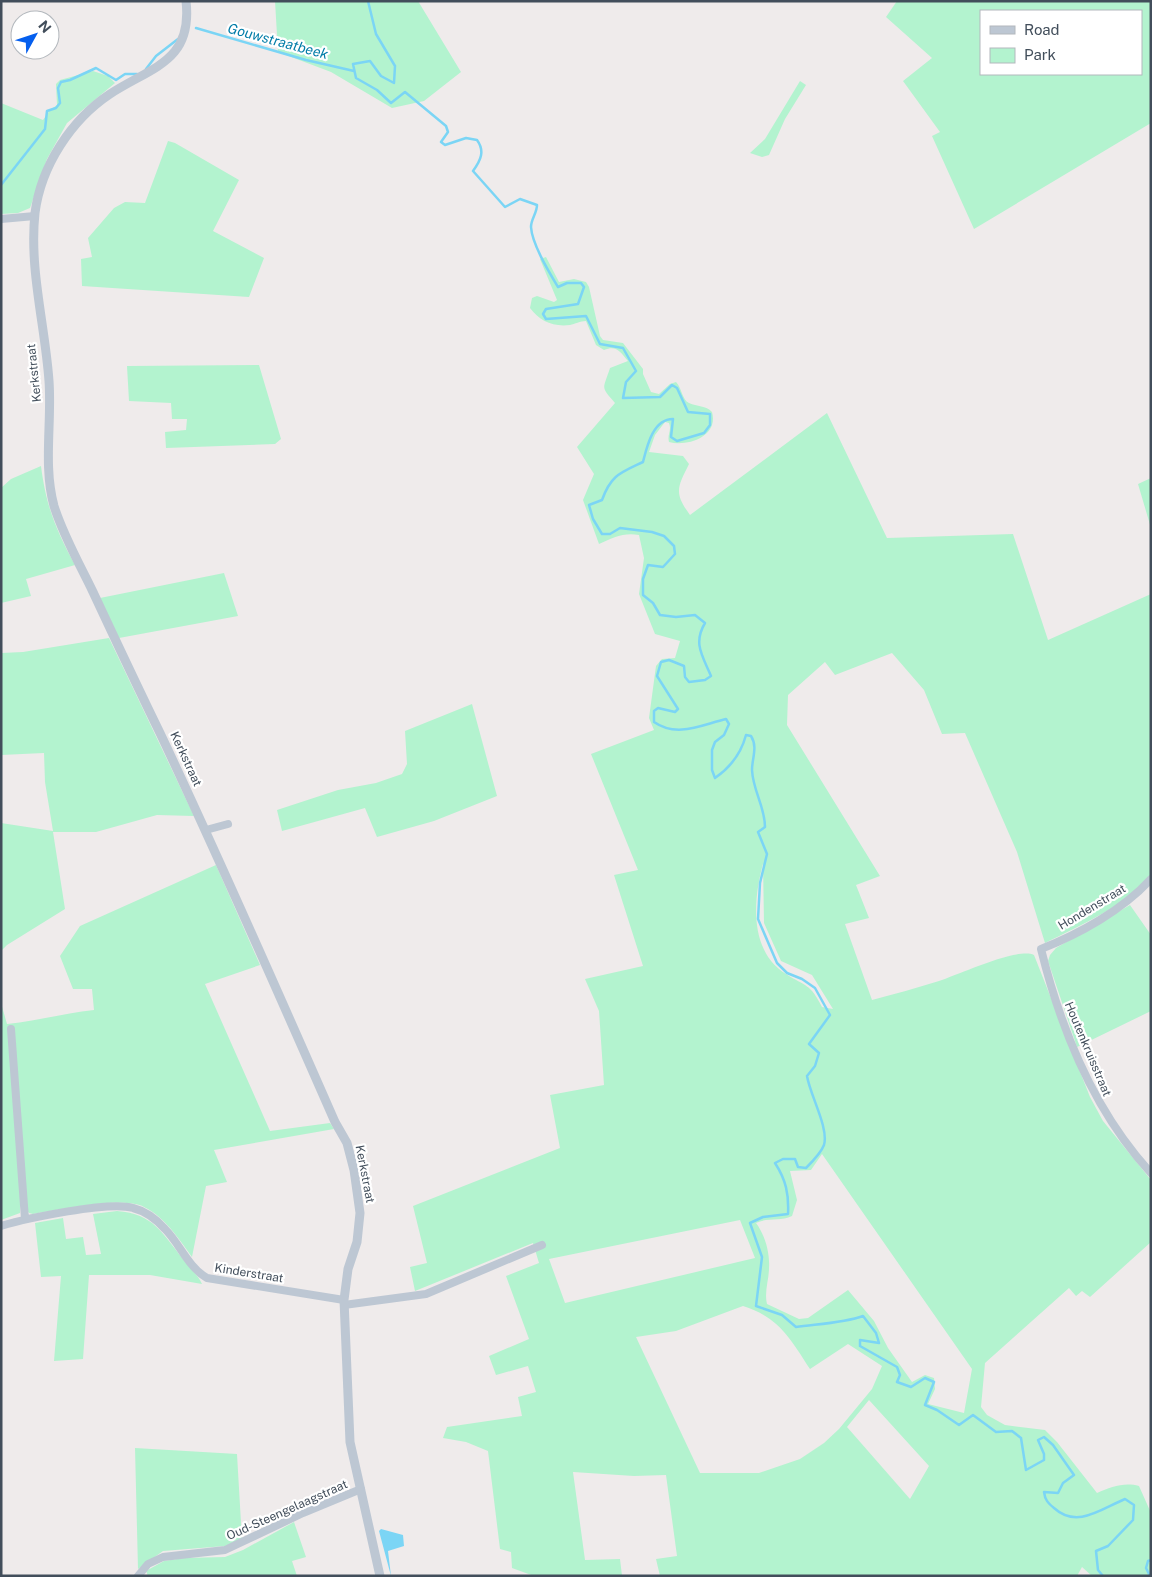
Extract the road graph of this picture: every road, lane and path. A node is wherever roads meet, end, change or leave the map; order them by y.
1 (186, 1) edge
2 (35, 216) junction
3 (1, 219) edge
4 (228, 824) dead end
5 (206, 830) junction
6 (1151, 880) edge
7 (1040, 949) joint
8 (12, 1029) dead end
9 (1151, 1173) edge
10 (24, 1219) junction
11 (1, 1226) edge
12 (542, 1245) dead end
13 (344, 1302) junction
14 (361, 1489) junction
15 (138, 1576) edge
16 (380, 1576) edge

1 - 2 street, Kerkstraat
2 - 3 street
2 - 5 street, Kerkstraat
4 - 5 street
5 - 13 street, Kerkstraat
6 - 7 street, Hondenstraat
7 - 9 street, Houtenkruisstraat
8 - 10 street
10 - 11 street, Kinderstraat
10 - 13 street, Kinderstraat
12 - 13 street, Kinderstraat
13 - 14 street, Kerkstraat
14 - 15 street, Oud-Steengelaagstraat
14 - 16 street, Kerkstraat

